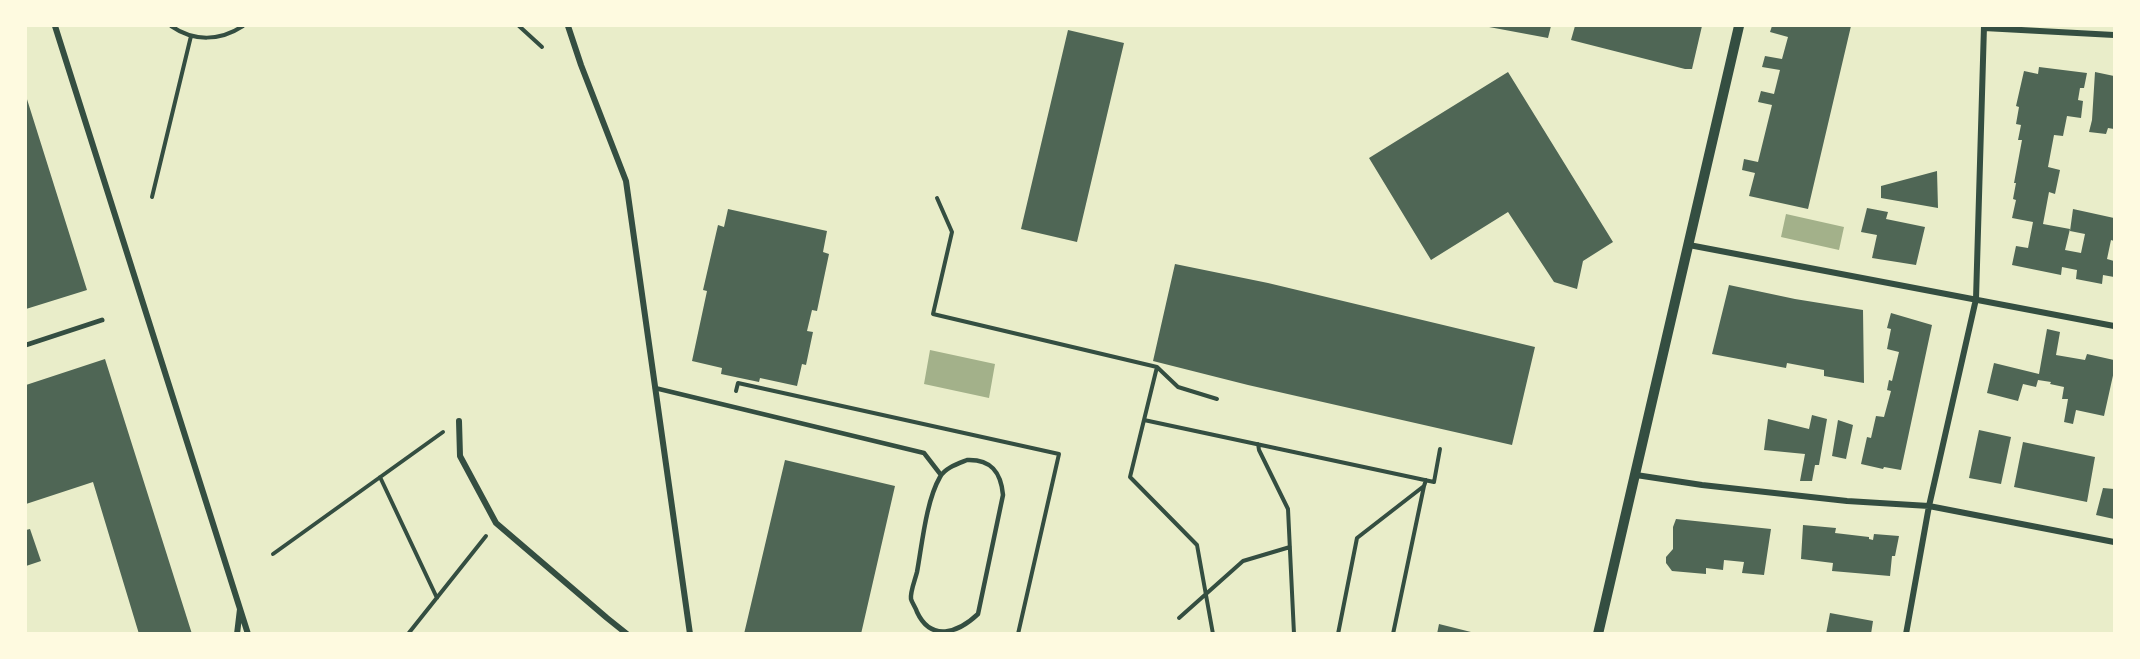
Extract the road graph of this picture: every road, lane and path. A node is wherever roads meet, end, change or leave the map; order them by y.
1 (55, 26) edge
2 (171, 26) edge
3 (243, 26) edge
4 (519, 26) edge
5 (568, 26) edge
6 (1739, 26) edge
7 (1984, 27) edge
8 (2115, 34) edge
9 (191, 36) junction
10 (542, 46) dead end
11 (152, 198) dead end
12 (937, 198) dead end
13 (1689, 245) junction
14 (1976, 299) junction
15 (102, 320) dead end
16 (2115, 326) edge
17 (26, 345) edge
18 (1157, 367) junction
19 (655, 388) junction
20 (1217, 399) dead end
21 (1144, 420) junction
22 (459, 421) joint
23 (1258, 444) junction
24 (1440, 449) dead end
25 (941, 475) junction
26 (1636, 475) junction
27 (380, 477) junction
28 (1426, 480) junction
29 (1424, 486) junction
30 (1929, 506) junction
31 (496, 523) junction
32 (2115, 542) edge
33 (1290, 547) junction
34 (273, 554) dead end
35 (1206, 594) junction
36 (437, 598) junction
37 (240, 605) junction
38 (1179, 618) dead end
39 (237, 633) edge
40 (249, 633) edge
41 (408, 633) edge
42 (627, 633) edge
43 (690, 633) edge
44 (1213, 633) edge
45 (1294, 633) edge
46 (1338, 633) edge
47 (1393, 633) edge
48 (1598, 633) edge
49 (1906, 633) edge

1 - 37 street
2 - 9 path
3 - 9 path
4 - 10 path
5 - 19 street
6 - 13 street
7 - 8 street
7 - 14 street
9 - 11 path
12 - 18 path
13 - 14 street
13 - 26 street
14 - 16 street
14 - 30 street
15 - 17 street
18 - 20 path
18 - 21 path
19 - 25 lane
19 - 43 street
21 - 23 path
21 - 35 path
22 - 27 path
22 - 31 street
23 - 28 path
23 - 33 path
24 - 28 path
25 - 25 lane
26 - 30 street
26 - 48 street
27 - 34 path
27 - 36 path
28 - 29 path
29 - 46 path
29 - 47 path
30 - 32 street
30 - 49 street
31 - 36 path
31 - 42 street
33 - 35 path
33 - 45 path
35 - 38 path
35 - 44 path
36 - 41 path
37 - 39 street
37 - 40 street

